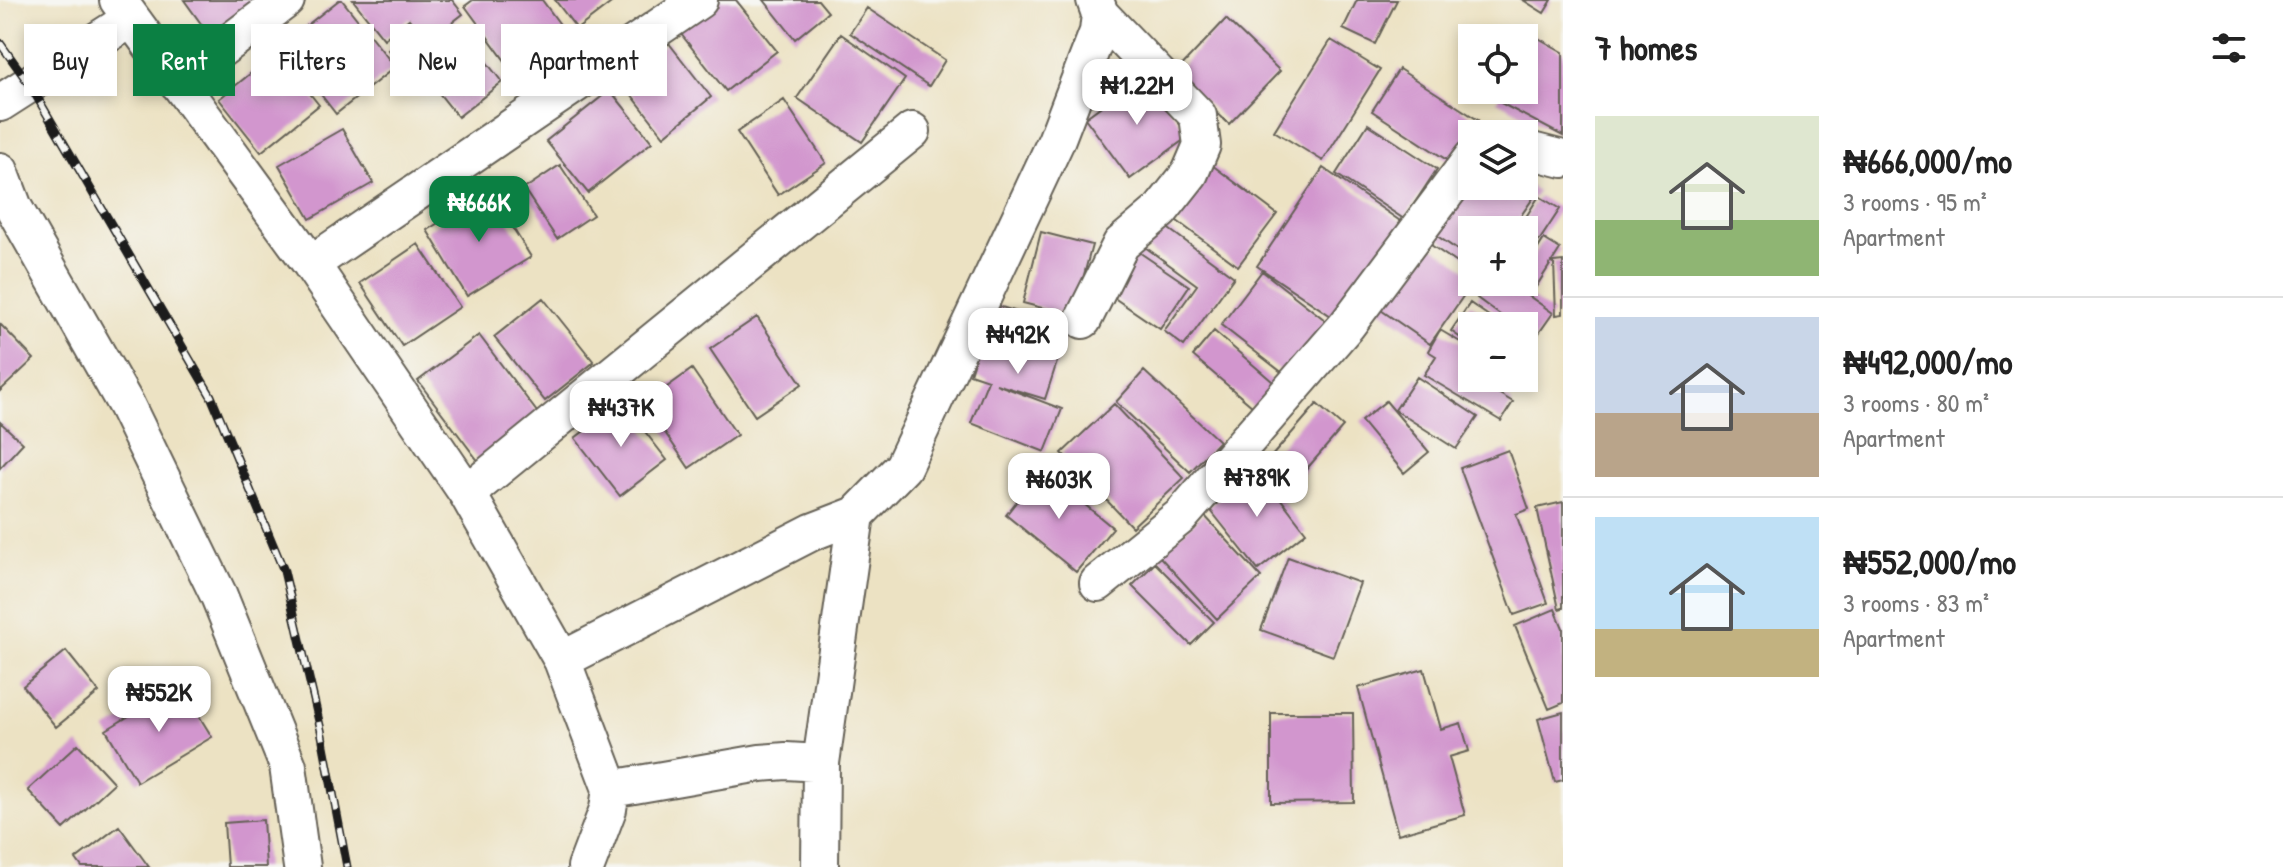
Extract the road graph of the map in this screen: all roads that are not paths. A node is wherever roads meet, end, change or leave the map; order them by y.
1 (286, 0) edge
2 (699, 0) edge
3 (1098, 7) edge
4 (125, 9) edge
5 (235, 38) edge
6 (187, 96) edge
7 (0, 103) edge
8 (912, 131) dead end
9 (1538, 153) edge
10 (1563, 159) edge
11 (0, 171) edge
12 (1458, 177) edge
13 (311, 264) junction
14 (1083, 320) dead end
15 (467, 493) junction
16 (856, 515) junction
17 (1098, 583) dead end
18 (562, 660) junction
19 (821, 763) junction
20 (611, 789) junction
21 (302, 867) edge
22 (586, 867) edge
23 (820, 867) edge

1 - 5 street
2 - 13 street
3 - 14 street
3 - 16 street
4 - 7 street
6 - 13 street
8 - 15 street
9 - 10 street
11 - 21 street
12 - 17 street
13 - 15 street
15 - 18 street
16 - 18 street
16 - 19 street
18 - 20 street
19 - 20 street
19 - 23 street
20 - 22 street

